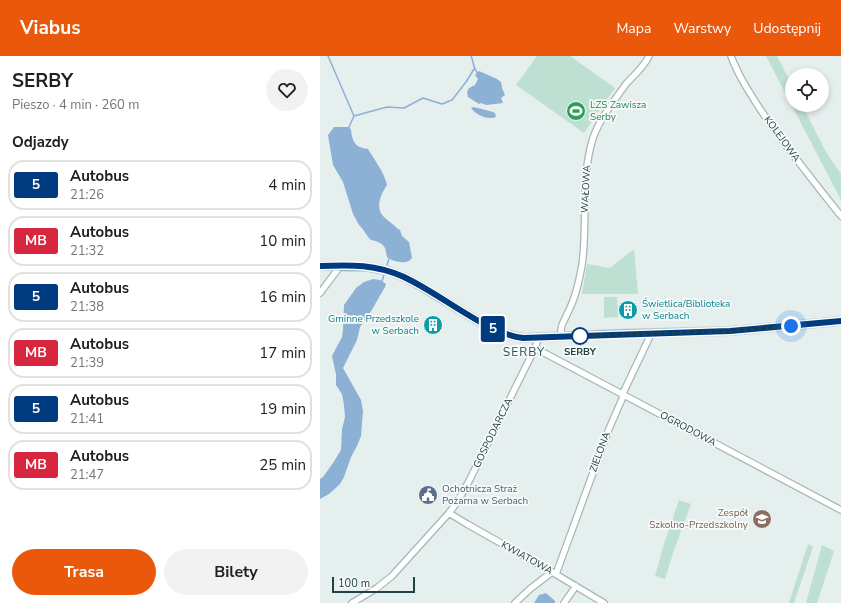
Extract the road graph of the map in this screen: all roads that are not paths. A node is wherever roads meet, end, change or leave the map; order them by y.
1 (649, 56) edge
2 (730, 56) edge
3 (841, 216) edge
4 (320, 266) edge
5 (338, 266) junction
6 (320, 293) edge
7 (841, 321) edge
8 (651, 334) junction
9 (561, 337) junction
10 (537, 338) junction
11 (535, 348) junction
12 (623, 395) junction
13 (841, 510) edge
14 (449, 513) junction
15 (554, 573) junction
16 (576, 586) junction
17 (352, 603) edge
18 (515, 603) edge
19 (564, 603) edge
20 (604, 603) edge

1 - 9 street, WAŁOWA
2 - 3 street, KOLEJOWA
4 - 5 main road
5 - 6 street
5 - 10 main road
7 - 8 main road
8 - 9 main road
8 - 12 street, ZIELONA
9 - 10 main road
10 - 11 street, GOSPODARCZA
11 - 12 street, OGRODOWA
11 - 14 street, GOSPODARCZA
12 - 13 street, OGRODOWA
12 - 15 street, ZIELONA
14 - 15 street, KWIATOWA
14 - 17 street, GOSPODARCZA
15 - 16 street, KWIATOWA
15 - 18 street
16 - 19 street
16 - 20 street, KWIATOWA

